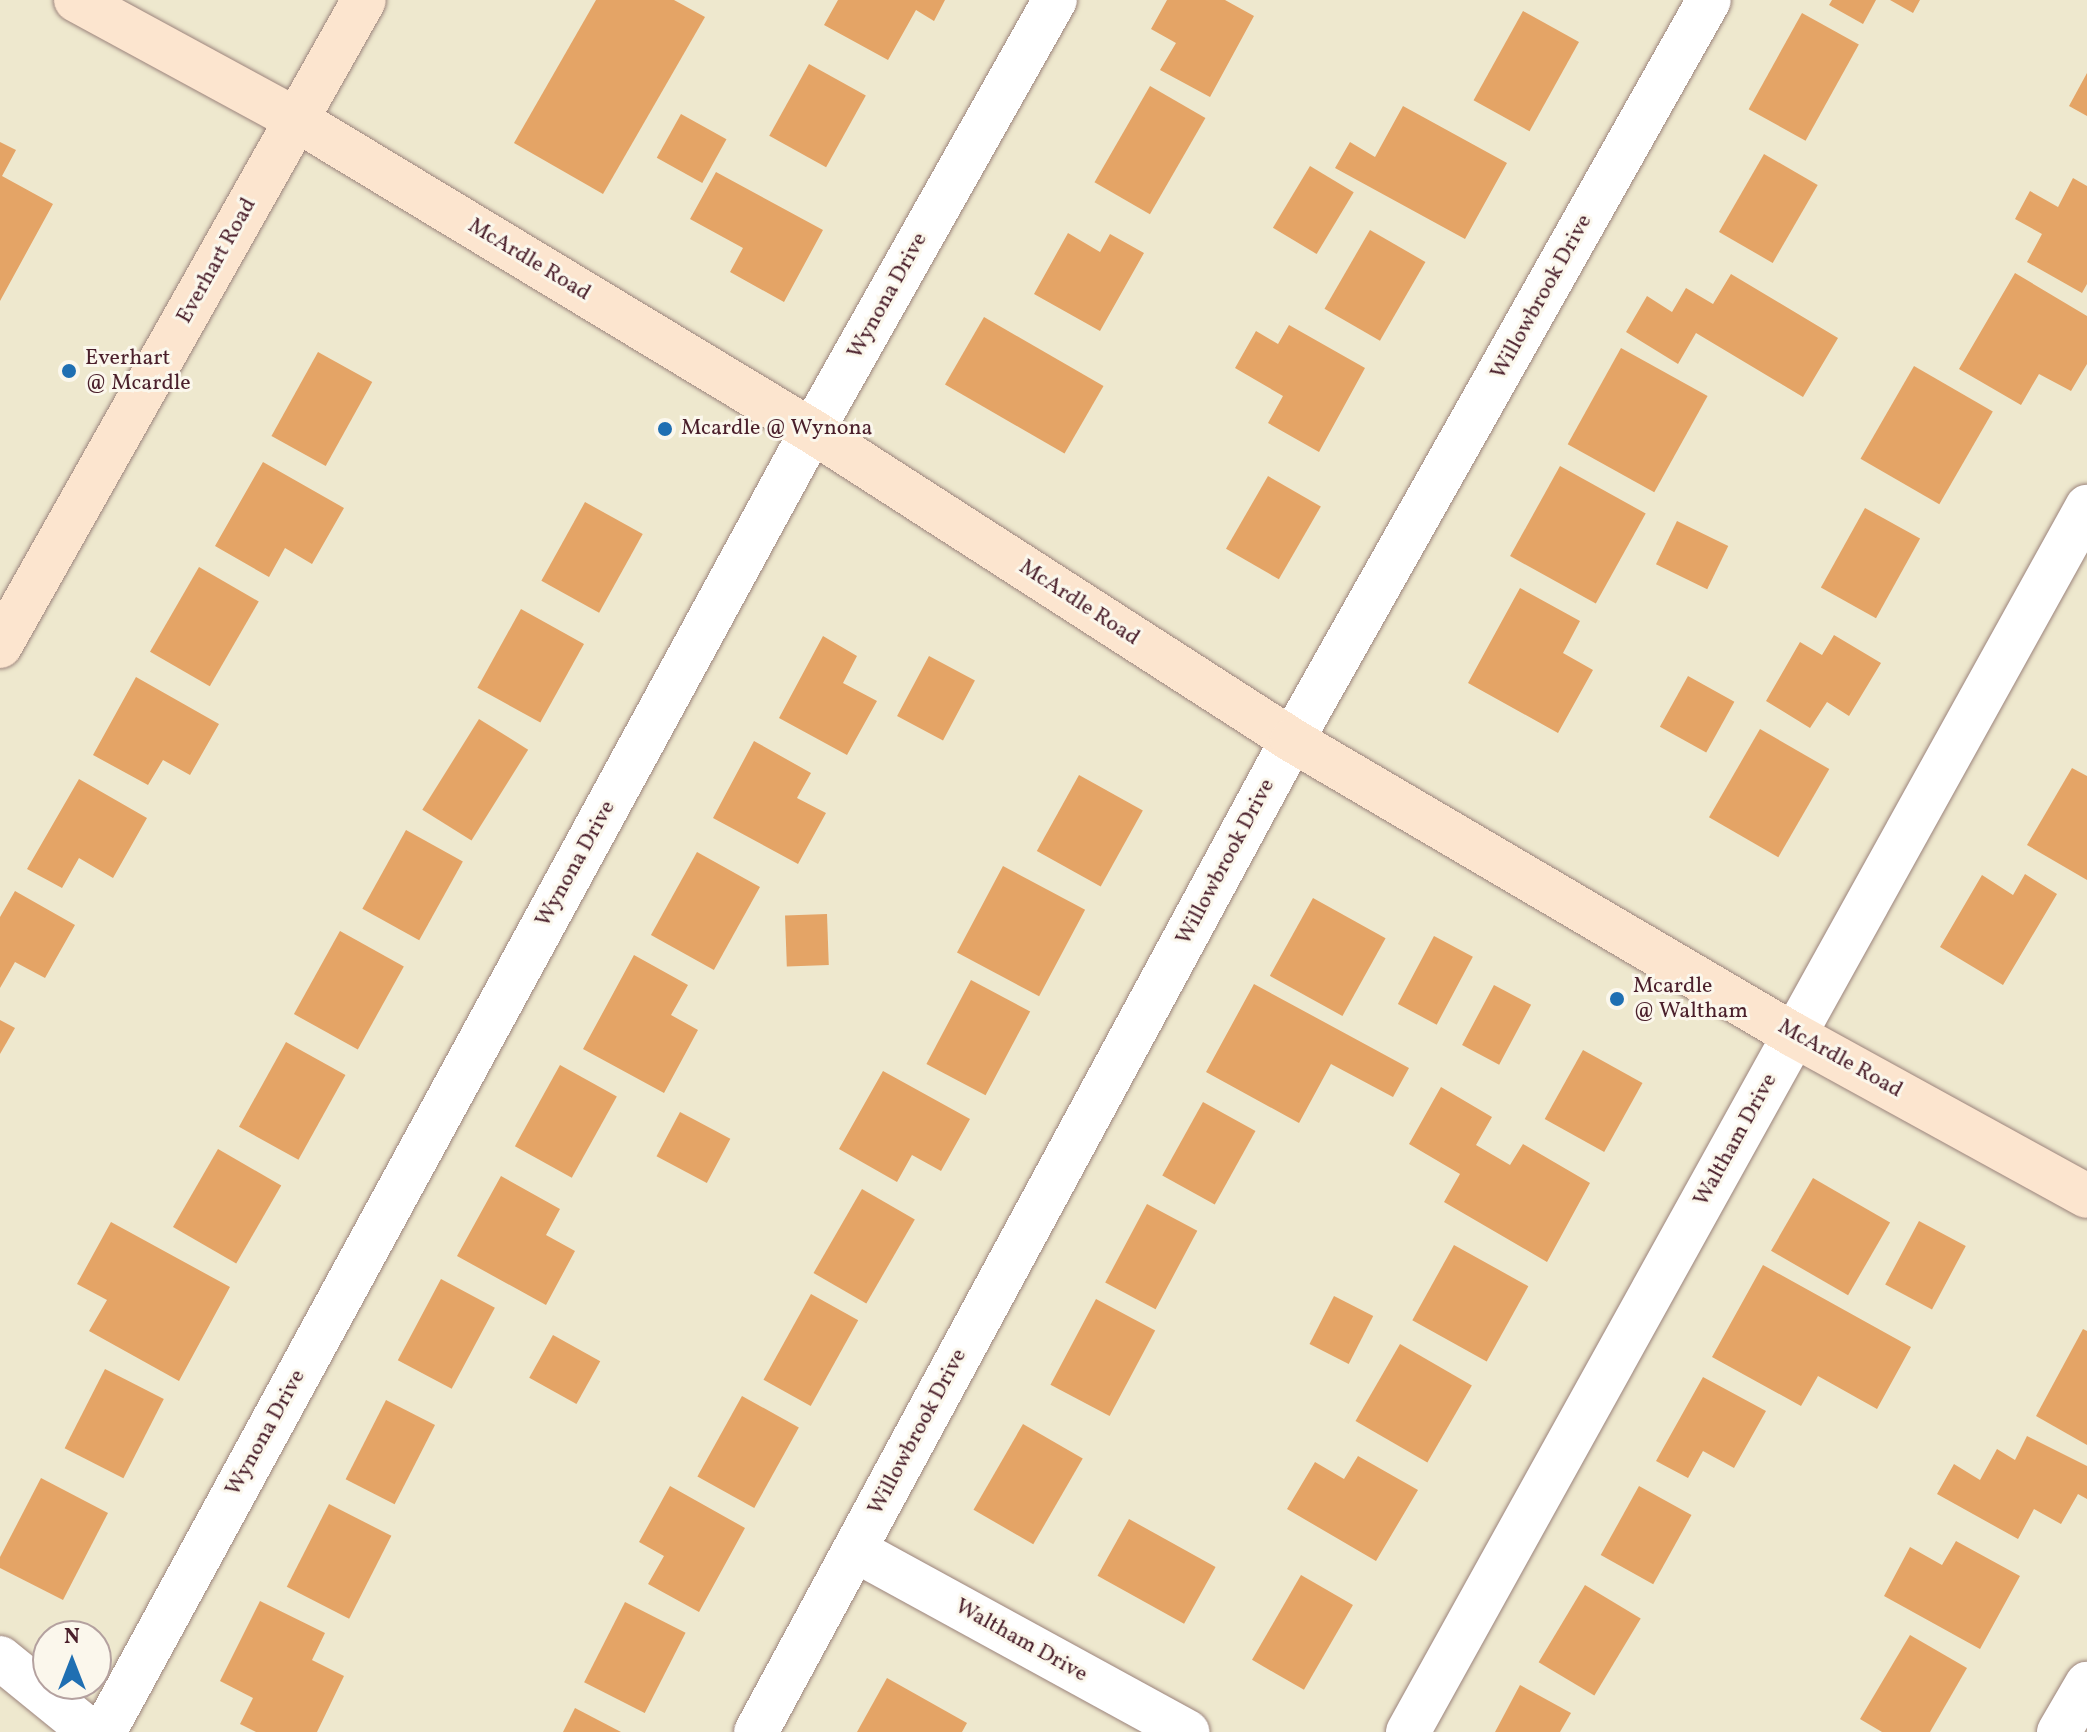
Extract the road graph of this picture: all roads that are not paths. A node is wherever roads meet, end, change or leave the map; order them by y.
1 (76, 0) edge
2 (364, 0) edge
3 (1055, 0) edge
4 (1709, 0) edge
5 (297, 120) junction
6 (812, 431) junction
7 (2087, 507) edge
8 (0, 646) edge
9 (1292, 740) junction
10 (1794, 1035) junction
11 (2087, 1196) edge
12 (855, 1550) junction
13 (0, 1658) edge
14 (2087, 1684) edge
15 (91, 1732) edge
16 (104, 1732) edge
17 (756, 1732) edge
18 (1188, 1732) edge
19 (1408, 1732) edge
20 (2059, 1732) edge

1 - 5 main road, McArdle Road
2 - 5 main road, Everhart Road
3 - 6 street, Wynona Drive
4 - 9 street, Willowbrook Drive
5 - 6 main road, McArdle Road
5 - 8 main road, Everhart Road
6 - 9 main road, McArdle Road
6 - 16 street, Wynona Drive
7 - 10 street, Waltham Drive
9 - 10 main road, McArdle Road
9 - 12 street, Willowbrook Drive
10 - 11 main road, McArdle Road
10 - 19 street, Waltham Drive
12 - 17 street, Willowbrook Drive
12 - 18 street, Waltham Drive
13 - 15 street
14 - 20 street

